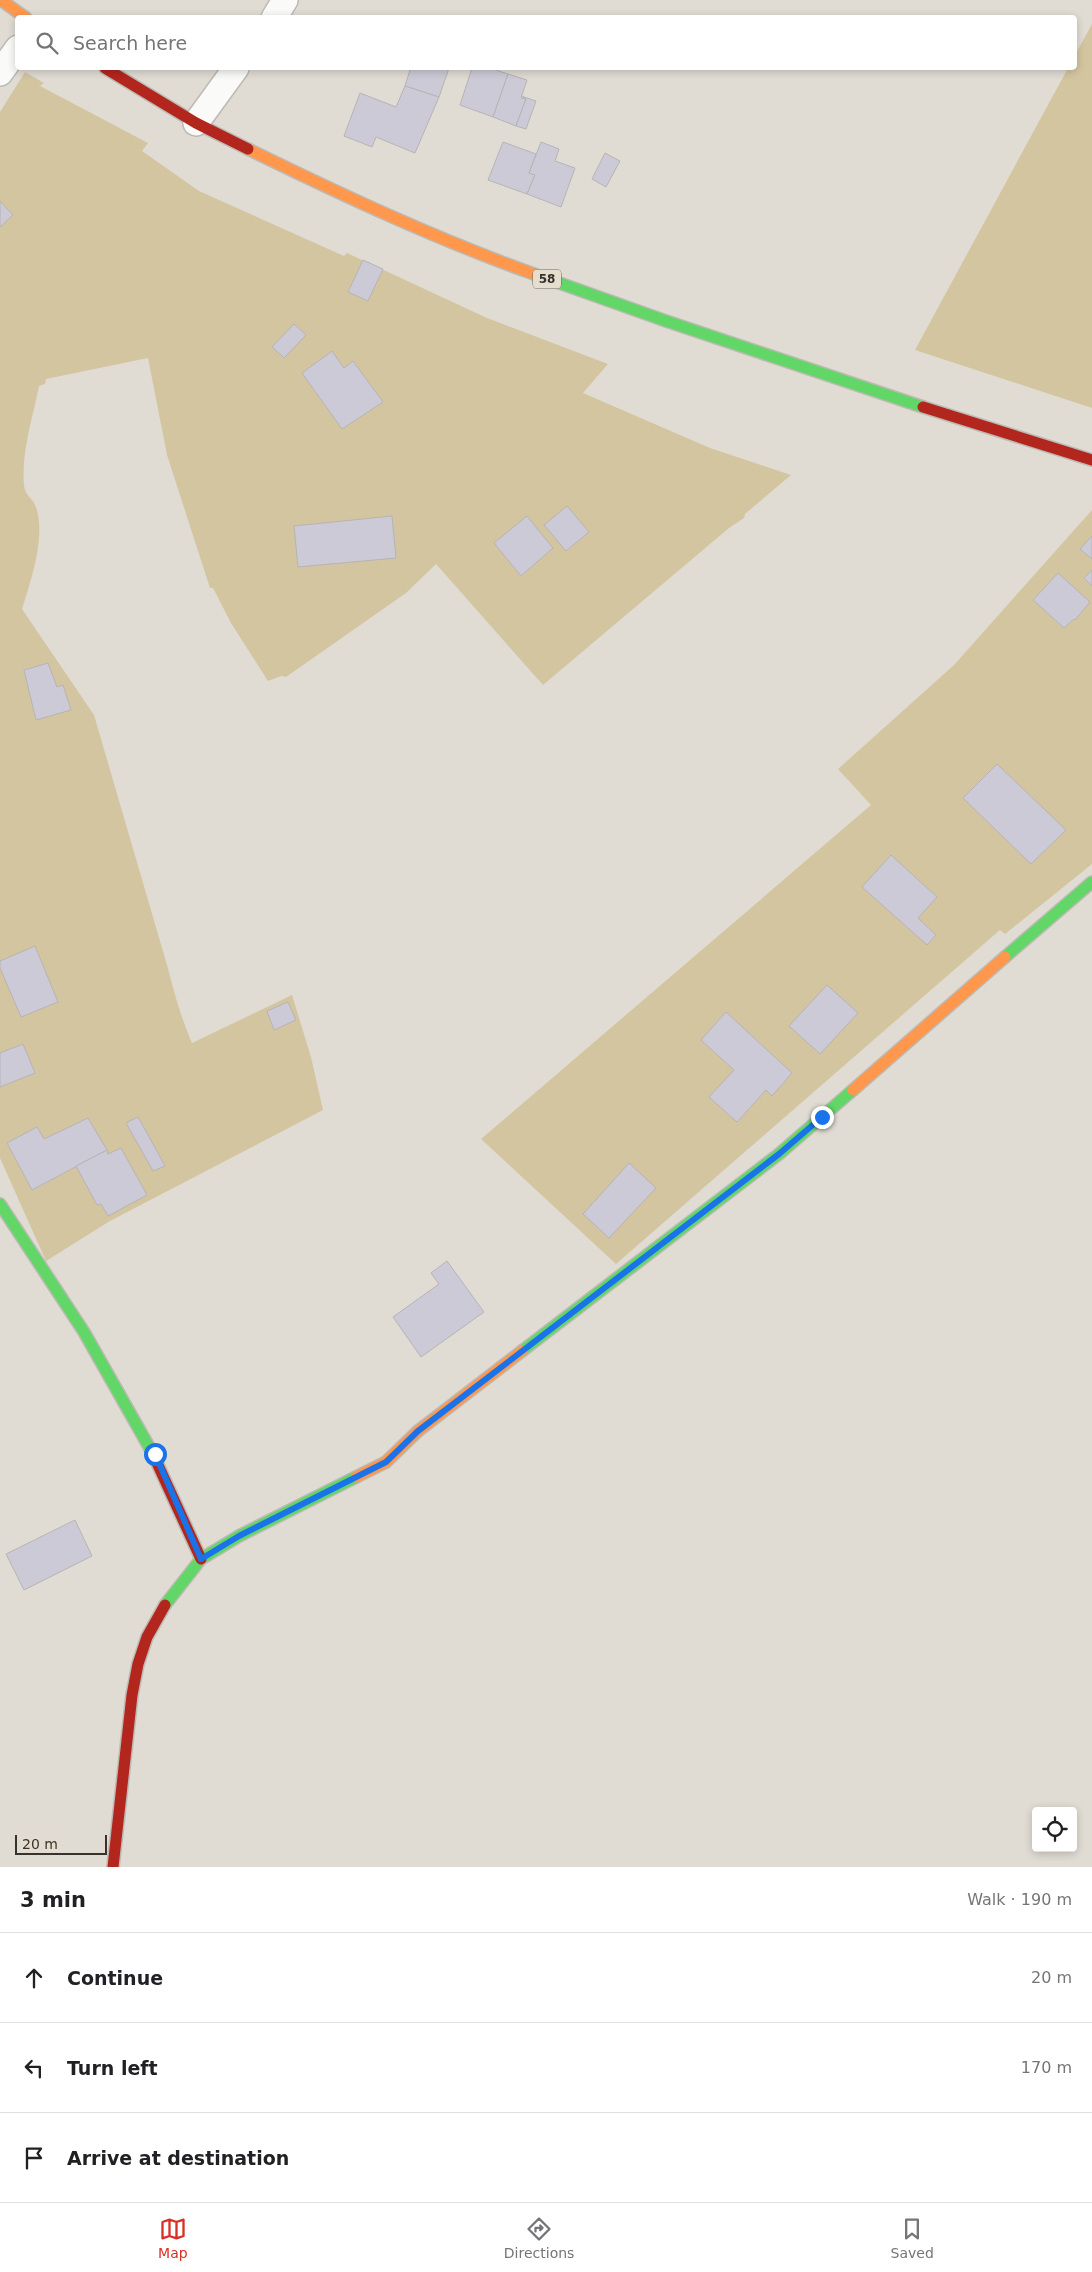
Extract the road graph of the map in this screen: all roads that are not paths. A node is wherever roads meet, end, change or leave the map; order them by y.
1 (1, 0) edge
2 (285, 0) edge
3 (22, 15) edge
4 (276, 15) edge
5 (15, 52) edge
6 (108, 70) edge
7 (235, 70) edge
8 (0, 73) edge
9 (196, 123) junction
10 (1092, 460) edge
11 (1092, 882) edge
12 (0, 1204) edge
13 (201, 1559) junction
14 (113, 1867) edge

1 - 3 street
2 - 4 street
5 - 8 street
6 - 9 street, 58
7 - 9 street
9 - 10 street, 58
11 - 13 street
12 - 13 street
13 - 14 street

